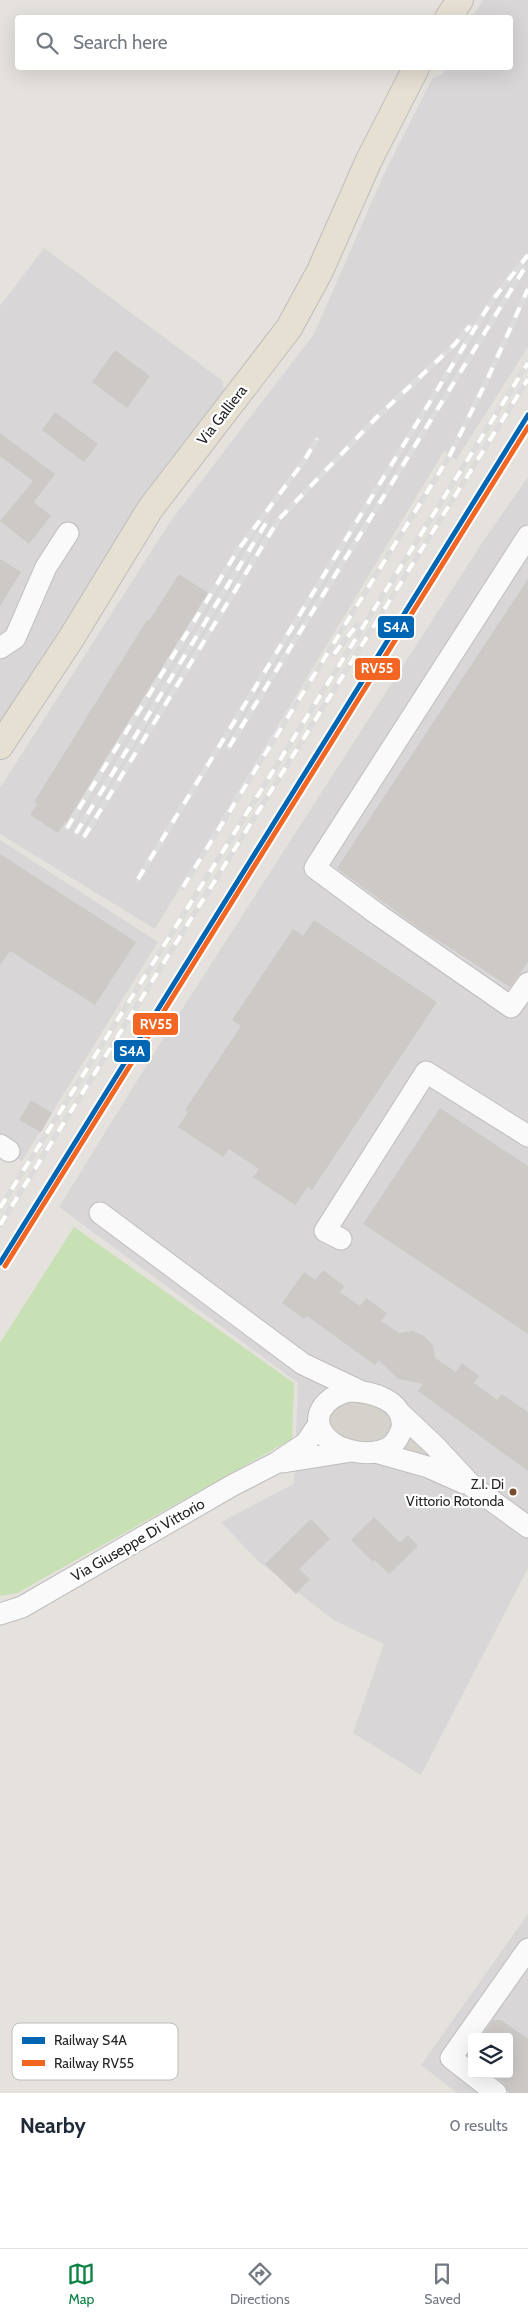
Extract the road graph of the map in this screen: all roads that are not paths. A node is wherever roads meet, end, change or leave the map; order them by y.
1 (460, 0) edge
2 (450, 15) edge
3 (415, 70) edge
4 (68, 533) dead end
5 (528, 536) edge
6 (0, 648) edge
7 (0, 746) edge
8 (528, 983) edge
9 (528, 1136) edge
10 (100, 1213) dead end
11 (341, 1239) dead end
12 (303, 1364) junction
13 (360, 1391) junction
14 (400, 1413) junction
15 (320, 1417) junction
16 (352, 1451) junction
17 (375, 1452) junction
18 (276, 1463) junction
19 (473, 1487) junction
20 (528, 1527) edge
21 (0, 1614) edge
22 (528, 1949) edge
23 (496, 2093) edge

1 - 2 main road
3 - 7 main road, Via Galliera
4 - 6 street
5 - 8 street
9 - 11 street
10 - 12 street, Via Giuseppe Di Vittorio
12 - 13 street, Via Giuseppe Di Vittorio
12 - 15 street, Via Giuseppe Di Vittorio
13 - 14 street, Via Giuseppe Di Vittorio
13 - 15 street, Via Giuseppe Di Vittorio
14 - 17 street
14 - 19 street, Via Giuseppe Di Vittorio
15 - 16 street, Via Giuseppe Di Vittorio
15 - 18 street, Via Giuseppe Di Vittorio
16 - 17 street, Via Giuseppe Di Vittorio
16 - 18 street, Via Giuseppe Di Vittorio
17 - 19 street, Via Giuseppe Di Vittorio
18 - 21 street, Via Giuseppe Di Vittorio
19 - 20 street, Via Giuseppe Di Vittorio
22 - 23 street

